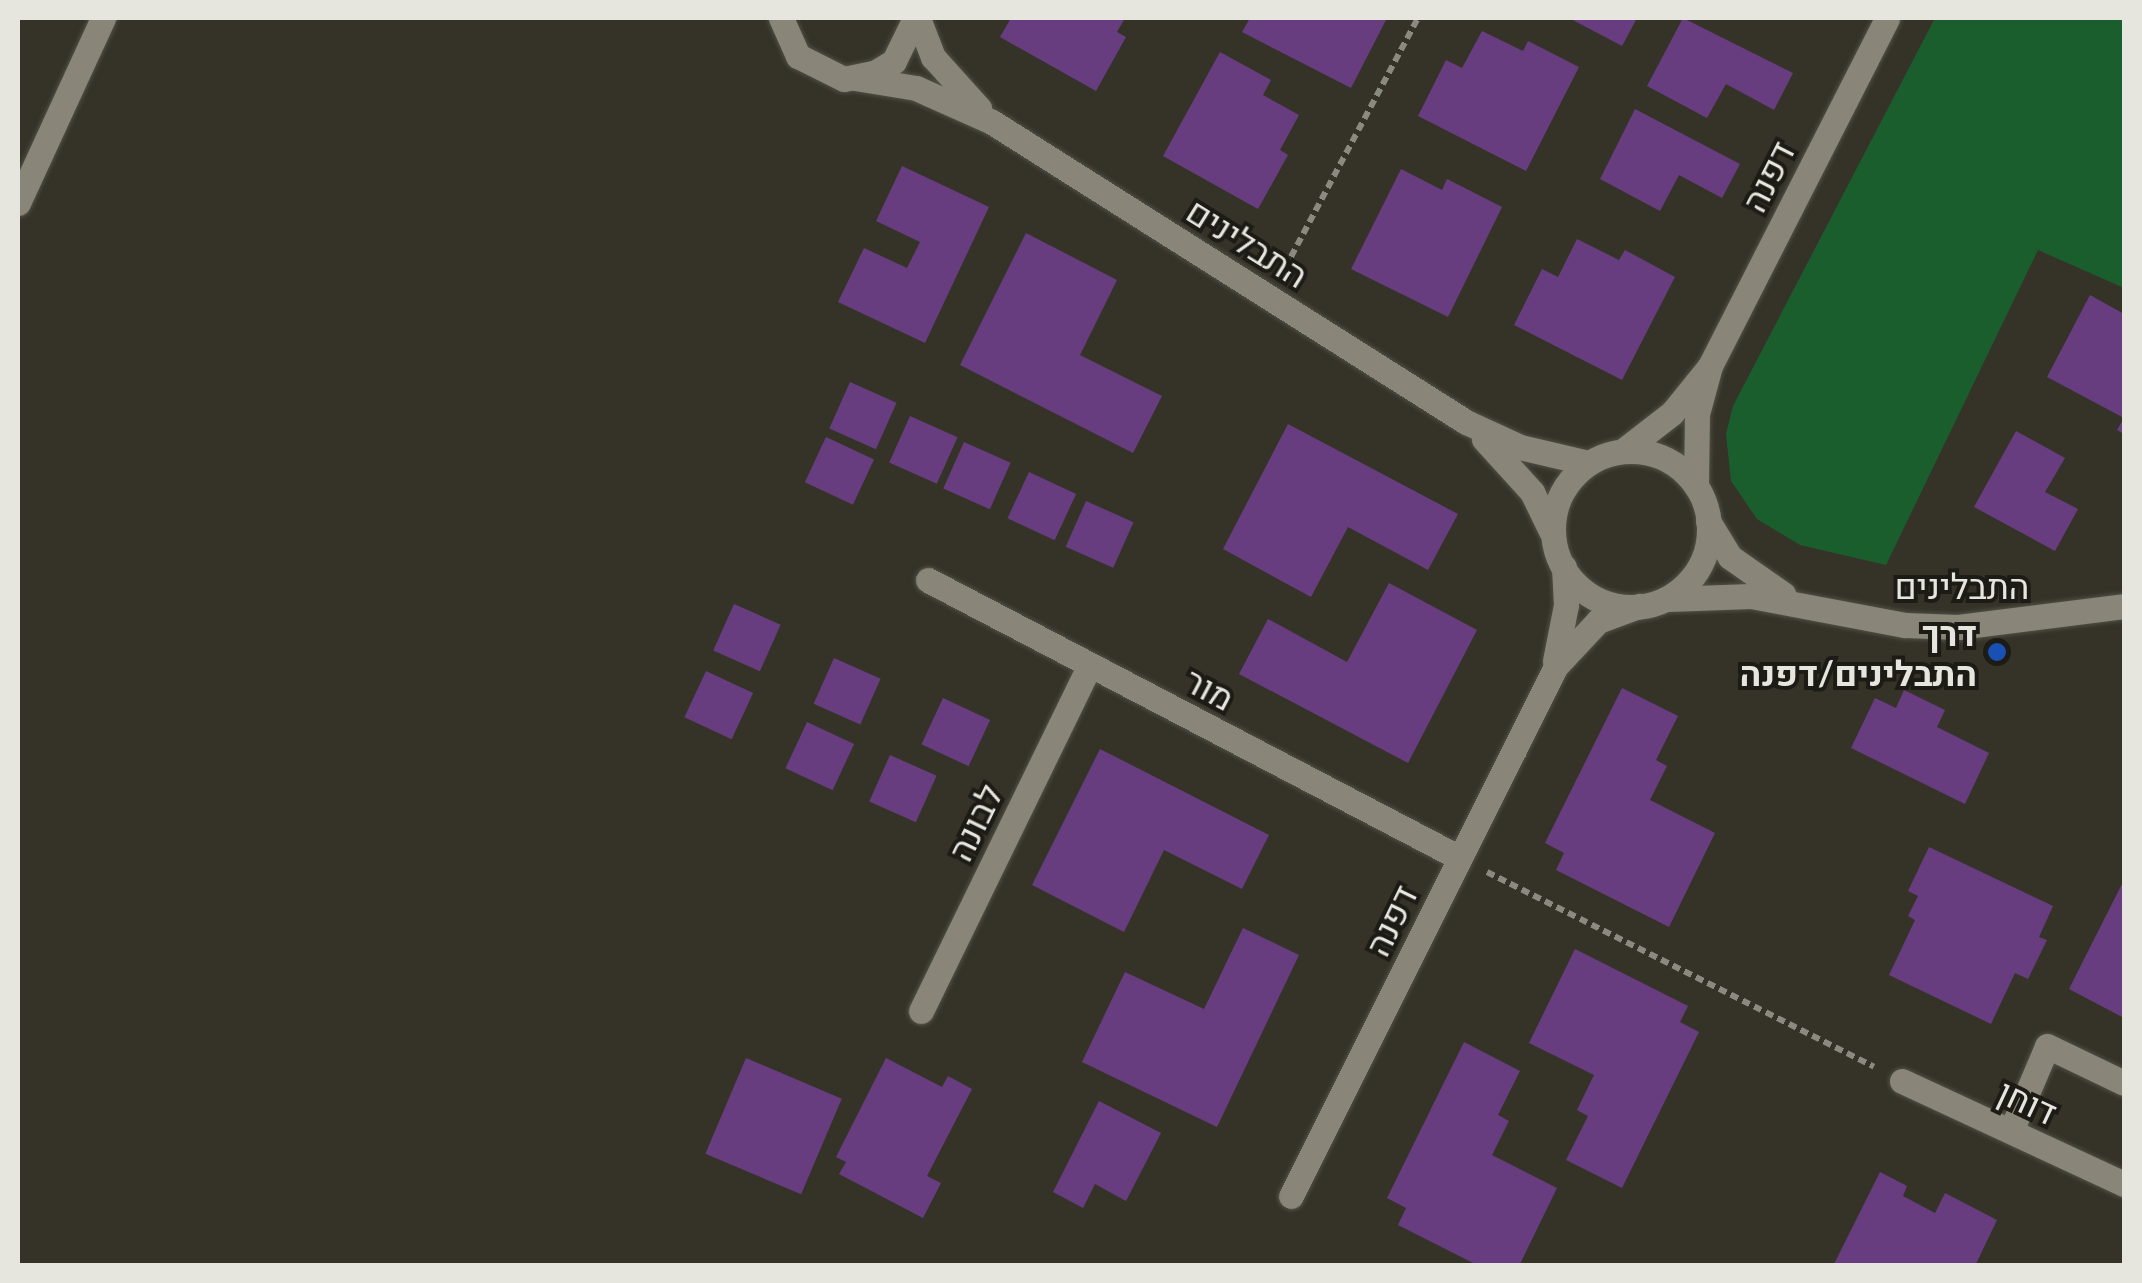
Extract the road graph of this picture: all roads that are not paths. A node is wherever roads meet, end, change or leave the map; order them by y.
1 (102, 18) edge
2 (773, 18) edge
3 (780, 18) edge
4 (917, 18) edge
5 (1887, 18) edge
6 (791, 48) junction
7 (855, 78) junction
8 (992, 122) junction
9 (18, 203) edge
10 (1710, 366) junction
11 (1466, 422) junction
12 (1623, 451) junction
13 (1588, 463) junction
14 (1696, 486) junction
15 (1708, 521) junction
16 (1553, 536) junction
17 (1564, 566) junction
18 (928, 580) dead end
19 (1651, 603) junction
20 (1801, 604) junction
21 (2124, 606) edge
22 (1090, 665) junction
23 (1551, 675) junction
24 (1460, 858) junction
25 (921, 1010) dead end
26 (1902, 1081) road end
27 (2124, 1083) edge
28 (2011, 1132) junction
29 (2124, 1184) edge
30 (1291, 1196) dead end

1 - 9 street
2 - 6 street
3 - 6 street
4 - 7 street
4 - 8 street, התבלינים
5 - 10 street, דפנה
6 - 7 street, התבלינים
7 - 8 street, התבלינים
8 - 11 street, התבלינים
10 - 12 street, דפנה
10 - 14 street, דפנה
11 - 13 street, התבלינים
11 - 16 street, התבלינים
12 - 13 street
12 - 14 street
13 - 16 street
14 - 15 street
15 - 19 street
15 - 20 street, התבלינים
16 - 17 street
17 - 19 street
17 - 23 street, דפנה
18 - 22 street, מור
19 - 20 street, התבלינים
19 - 23 street, דפנה
20 - 21 street, התבלינים
22 - 24 street, מור
22 - 25 street, לבונה
23 - 24 street, דפנה
24 - 30 street, דפנה
26 - 28 street, דוחן
27 - 28 street
28 - 29 street, דוחן

